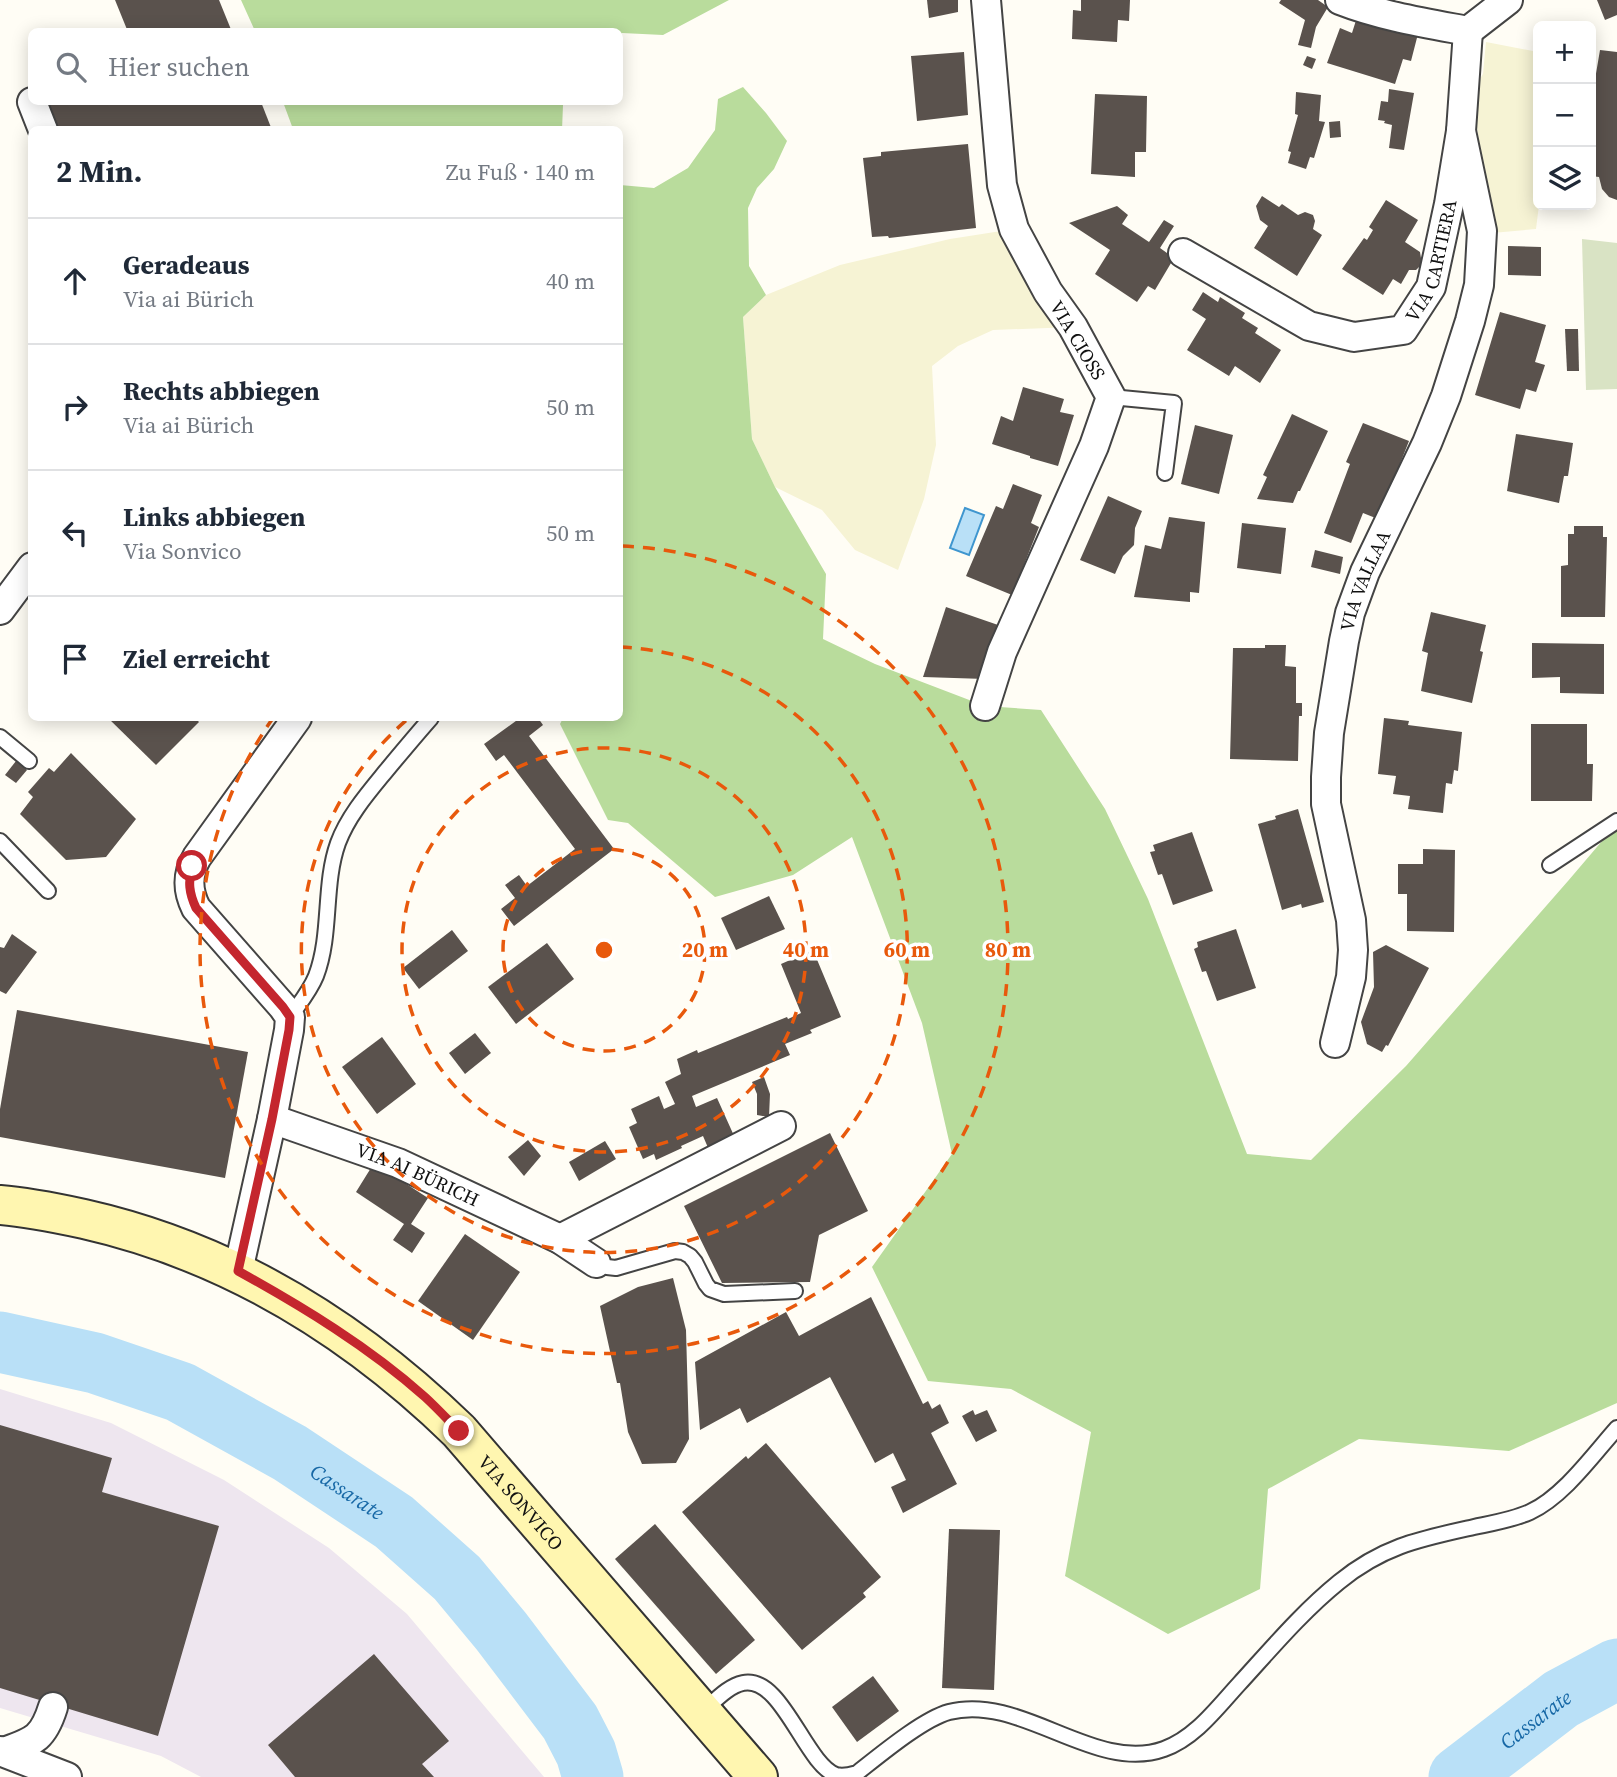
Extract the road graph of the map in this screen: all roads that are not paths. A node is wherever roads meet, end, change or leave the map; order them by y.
1 (986, 0) edge
2 (1340, 0) edge
3 (1508, 0) edge
4 (1468, 31) junction
5 (33, 105) edge
6 (41, 126) edge
7 (1461, 131) junction
8 (1183, 253) dead end
9 (1111, 397) junction
10 (1165, 473) dead end
11 (28, 571) edge
12 (4, 594) edge
13 (985, 706) dead end
14 (295, 721) edge
15 (429, 721) edge
16 (0, 737) edge
17 (29, 761) dead end
18 (1617, 821) edge
19 (0, 841) edge
20 (1550, 865) dead end
21 (48, 891) dead end
22 (290, 1017) junction
23 (1335, 1043) dead end
24 (272, 1119) junction
25 (781, 1126) dead end
26 (0, 1205) edge
27 (560, 1239) junction
28 (596, 1263) joint
29 (238, 1271) junction
30 (794, 1292) dead end
31 (1617, 1428) edge
32 (702, 1712) junction
33 (50, 1714) dead end
34 (2, 1751) edge
35 (66, 1777) edge
36 (758, 1777) edge

1 - 9 street, VIA CIOSS
2 - 4 street
3 - 4 street
4 - 7 street, VIA CARTIERA
5 - 6 street
7 - 8 street, VIA CARTIERA
7 - 23 street, VIA VALLAA
9 - 10 lane
9 - 13 street, VIA CIOSS
11 - 12 street
14 - 22 street
15 - 22 lane
16 - 17 lane
18 - 20 lane
19 - 21 lane
22 - 24 street
24 - 27 street, VIA AI BÜRICH
24 - 29 street
25 - 27 street
26 - 29 street, VIA SONVICO
27 - 28 street, VIA AI BÜRICH
28 - 30 lane
29 - 32 street, VIA SONVICO
31 - 32 lane
32 - 36 street, VIA SONVICO
33 - 34 street
34 - 35 street

